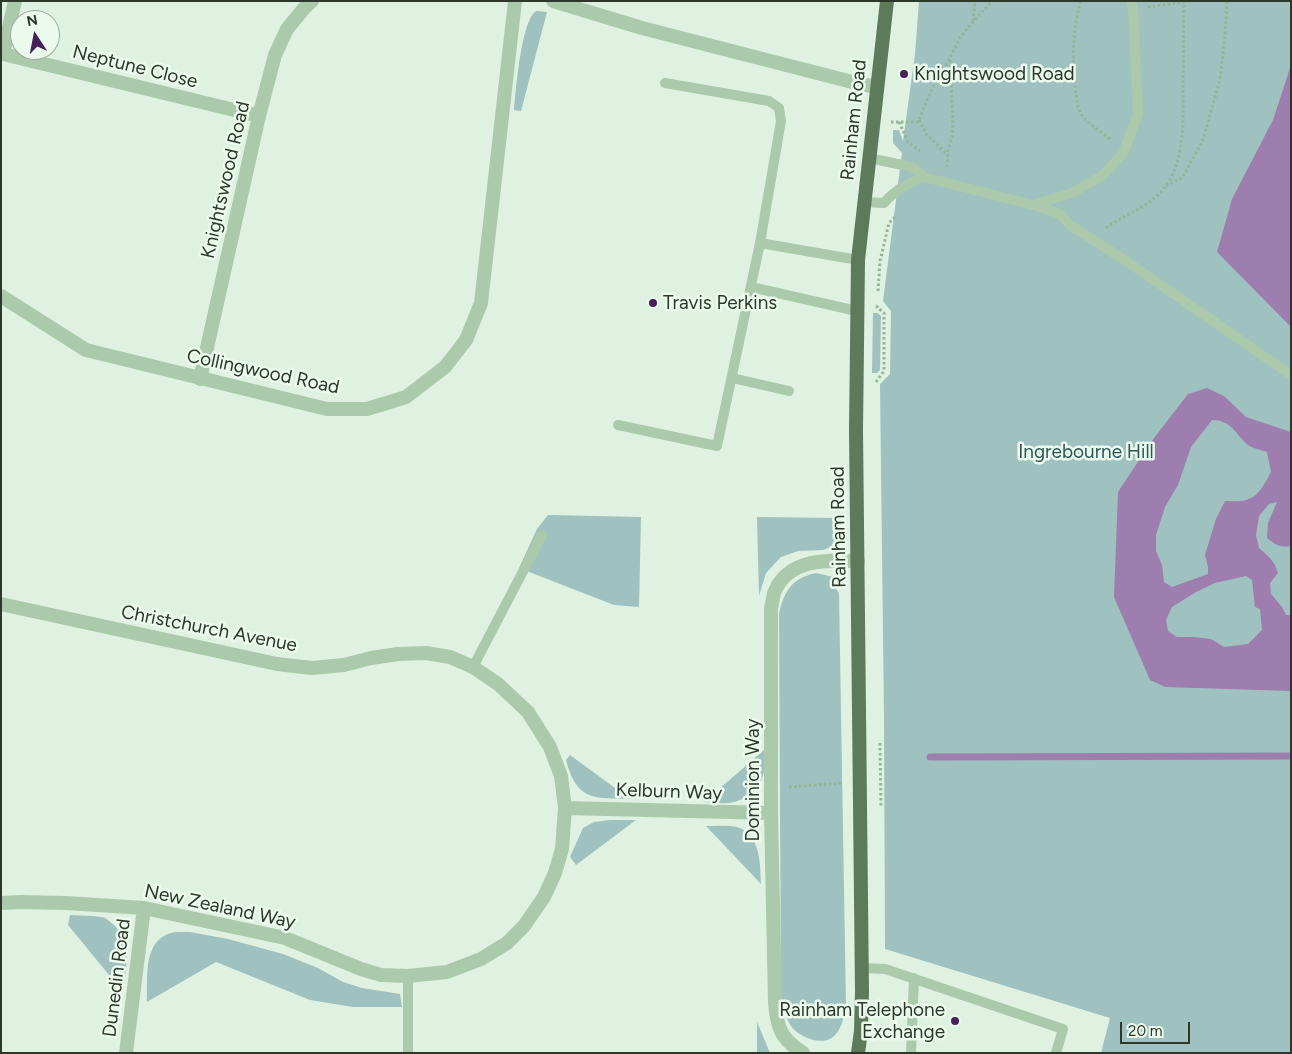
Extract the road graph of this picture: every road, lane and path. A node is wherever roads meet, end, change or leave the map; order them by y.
1 (15, 1) edge
2 (312, 1) edge
3 (515, 1) edge
4 (553, 1) edge
5 (887, 1) edge
6 (975, 1) edge
7 (992, 1) edge
8 (1082, 1) edge
9 (1160, 1) edge
10 (1227, 1) edge
11 (1184, 2) edge
12 (1132, 5) edge
13 (1155, 6) junction
14 (972, 22) junction
15 (2, 58) edge
16 (950, 58) junction
17 (665, 83) dead end
18 (877, 87) junction
19 (259, 116) junction
20 (919, 120) junction
21 (891, 122) dead end
22 (899, 122) junction
23 (922, 152) dead end
24 (1124, 152) junction
25 (948, 155) junction
26 (869, 158) junction
27 (924, 177) junction
28 (943, 182) junction
29 (1166, 186) junction
30 (864, 202) junction
31 (1032, 205) junction
32 (896, 216) dead end
33 (1091, 238) junction
34 (760, 243) junction
35 (858, 260) junction
36 (751, 287) junction
37 (1, 296) edge
38 (857, 311) junction
39 (1291, 375) edge
40 (200, 378) junction
41 (732, 378) junction
42 (876, 383) dead end
43 (789, 391) dead end
44 (618, 425) dead end
45 (542, 535) dead end
46 (858, 561) junction
47 (1, 604) edge
48 (473, 667) junction
49 (880, 737) dead end
50 (848, 784) dead end
51 (771, 788) junction
52 (565, 808) junction
53 (771, 814) junction
54 (881, 815) dead end
55 (1, 903) edge
56 (144, 908) junction
57 (862, 968) junction
58 (408, 976) junction
59 (914, 978) junction
60 (126, 1053) edge
61 (408, 1053) edge
62 (803, 1053) edge
63 (858, 1053) edge
64 (911, 1053) edge
65 (1056, 1053) edge

1 - 15 street, Neptune Close
2 - 19 street, Knightswood Road
3 - 40 street, Collingwood Road
4 - 18 street
5 - 18 main road, Rainham Road
6 - 14 path
7 - 14 path
8 - 24 path
9 - 13 path
10 - 29 path
11 - 13 path
11 - 29 path
12 - 13 path
12 - 24 lane
14 - 16 path
15 - 19 street, Neptune Close
16 - 20 path
16 - 25 path
17 - 34 lane
18 - 26 main road, Rainham Road
19 - 40 street, Knightswood Road
20 - 22 path
20 - 25 path
21 - 22 path
22 - 23 path
24 - 31 lane
25 - 28 path
26 - 27 lane
26 - 30 main road, Rainham Road
27 - 28 lane
27 - 30 lane
28 - 31 lane
29 - 33 path
30 - 35 main road, Rainham Road
31 - 33 lane
32 - 42 path
33 - 39 lane
34 - 35 lane
34 - 36 lane
35 - 38 main road, Rainham Road
36 - 38 lane
36 - 41 lane
37 - 40 street, Collingwood Road
38 - 46 main road, Rainham Road
41 - 43 lane
41 - 44 lane
45 - 48 lane
46 - 51 street, Dominion Way
46 - 57 main road, Rainham Road
47 - 48 street, Christchurch Avenue
48 - 52 street, Christchurch Avenue
49 - 54 path
50 - 51 path
51 - 53 street, Dominion Way
52 - 53 street, Kelburn Way
52 - 58 street, New Zealand Way
53 - 62 street, Dominion Way
55 - 56 street, New Zealand Way
56 - 58 street, New Zealand Way
56 - 60 street, Dunedin Road
57 - 59 lane
57 - 63 main road, Rainham Road
58 - 61 lane
59 - 64 lane
59 - 65 lane

